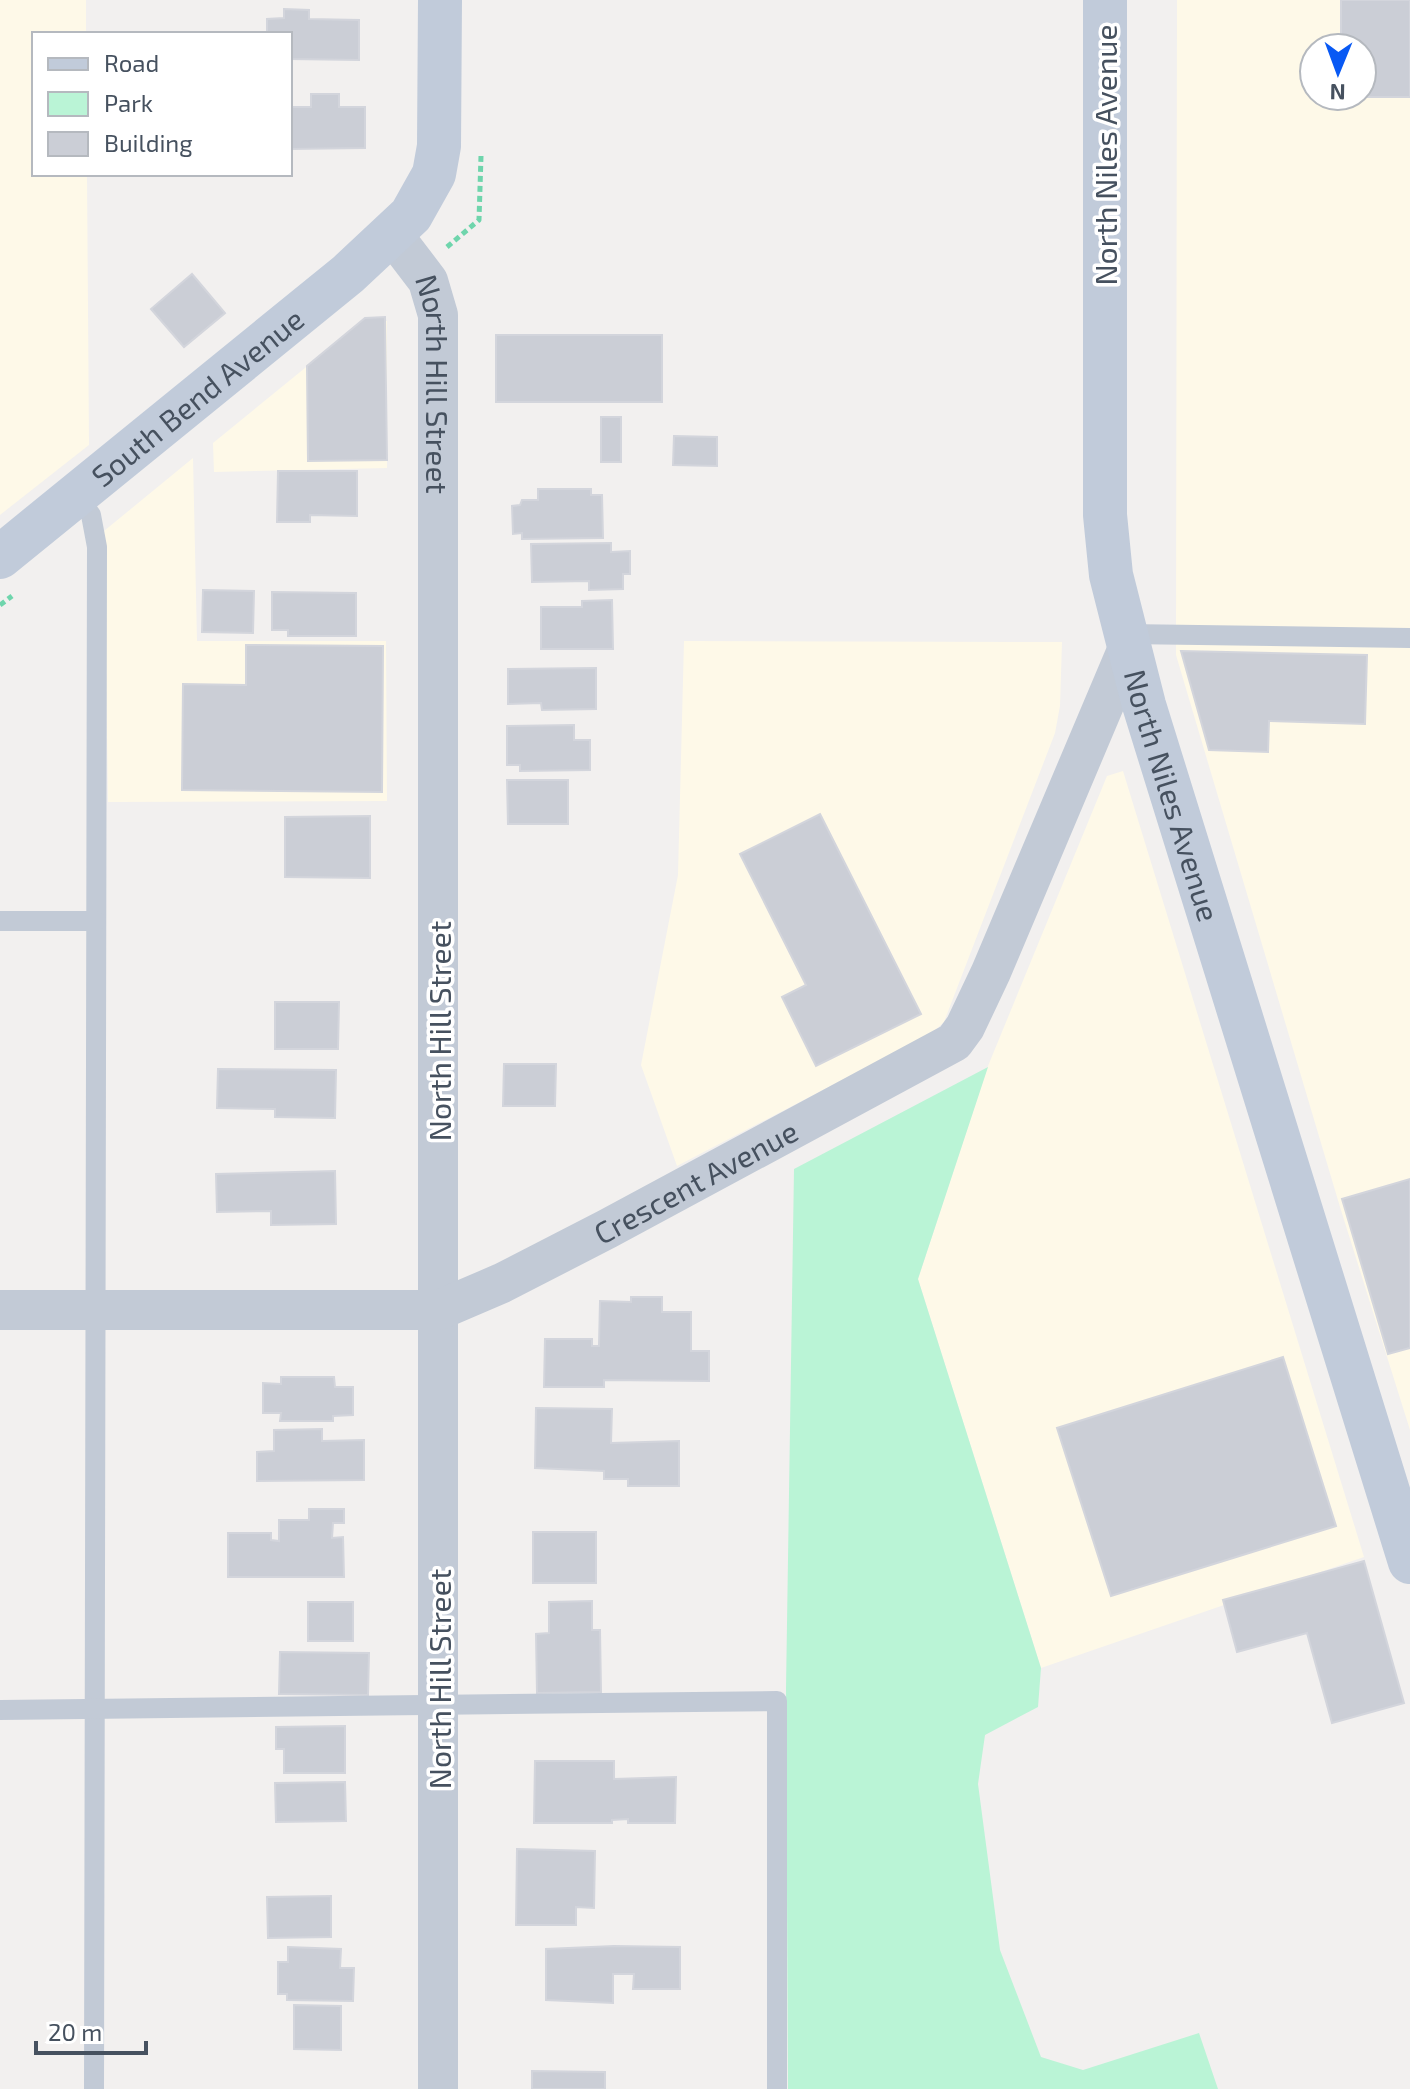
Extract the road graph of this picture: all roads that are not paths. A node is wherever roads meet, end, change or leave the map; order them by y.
1 (440, 0) edge
2 (1105, 0) edge
3 (393, 235) junction
4 (76, 495) junction
5 (0, 557) edge
6 (1410, 638) edge
7 (1127, 641) junction
8 (0, 921) edge
9 (96, 921) junction
10 (0, 1310) edge
11 (97, 1310) junction
12 (439, 1310) junction
13 (1410, 1562) edge
14 (439, 1707) junction
15 (94, 1709) junction
16 (0, 1710) edge
17 (94, 2089) edge
18 (438, 2089) edge
19 (777, 2089) edge

1 - 3 street, North Hill Street
2 - 7 street, North Niles Avenue
3 - 4 street, South Bend Avenue
3 - 12 street, North Hill Street
4 - 5 street, South Bend Avenue
4 - 9 lane
6 - 7 lane
7 - 12 street, Crescent Avenue
7 - 13 street, North Niles Avenue
8 - 9 lane
9 - 11 lane
10 - 11 street, Crescent Avenue
11 - 12 street, Crescent Avenue
11 - 15 lane
12 - 14 street, North Hill Street
14 - 15 lane
14 - 18 street, North Hill Street
14 - 19 lane
15 - 16 lane
15 - 17 lane

